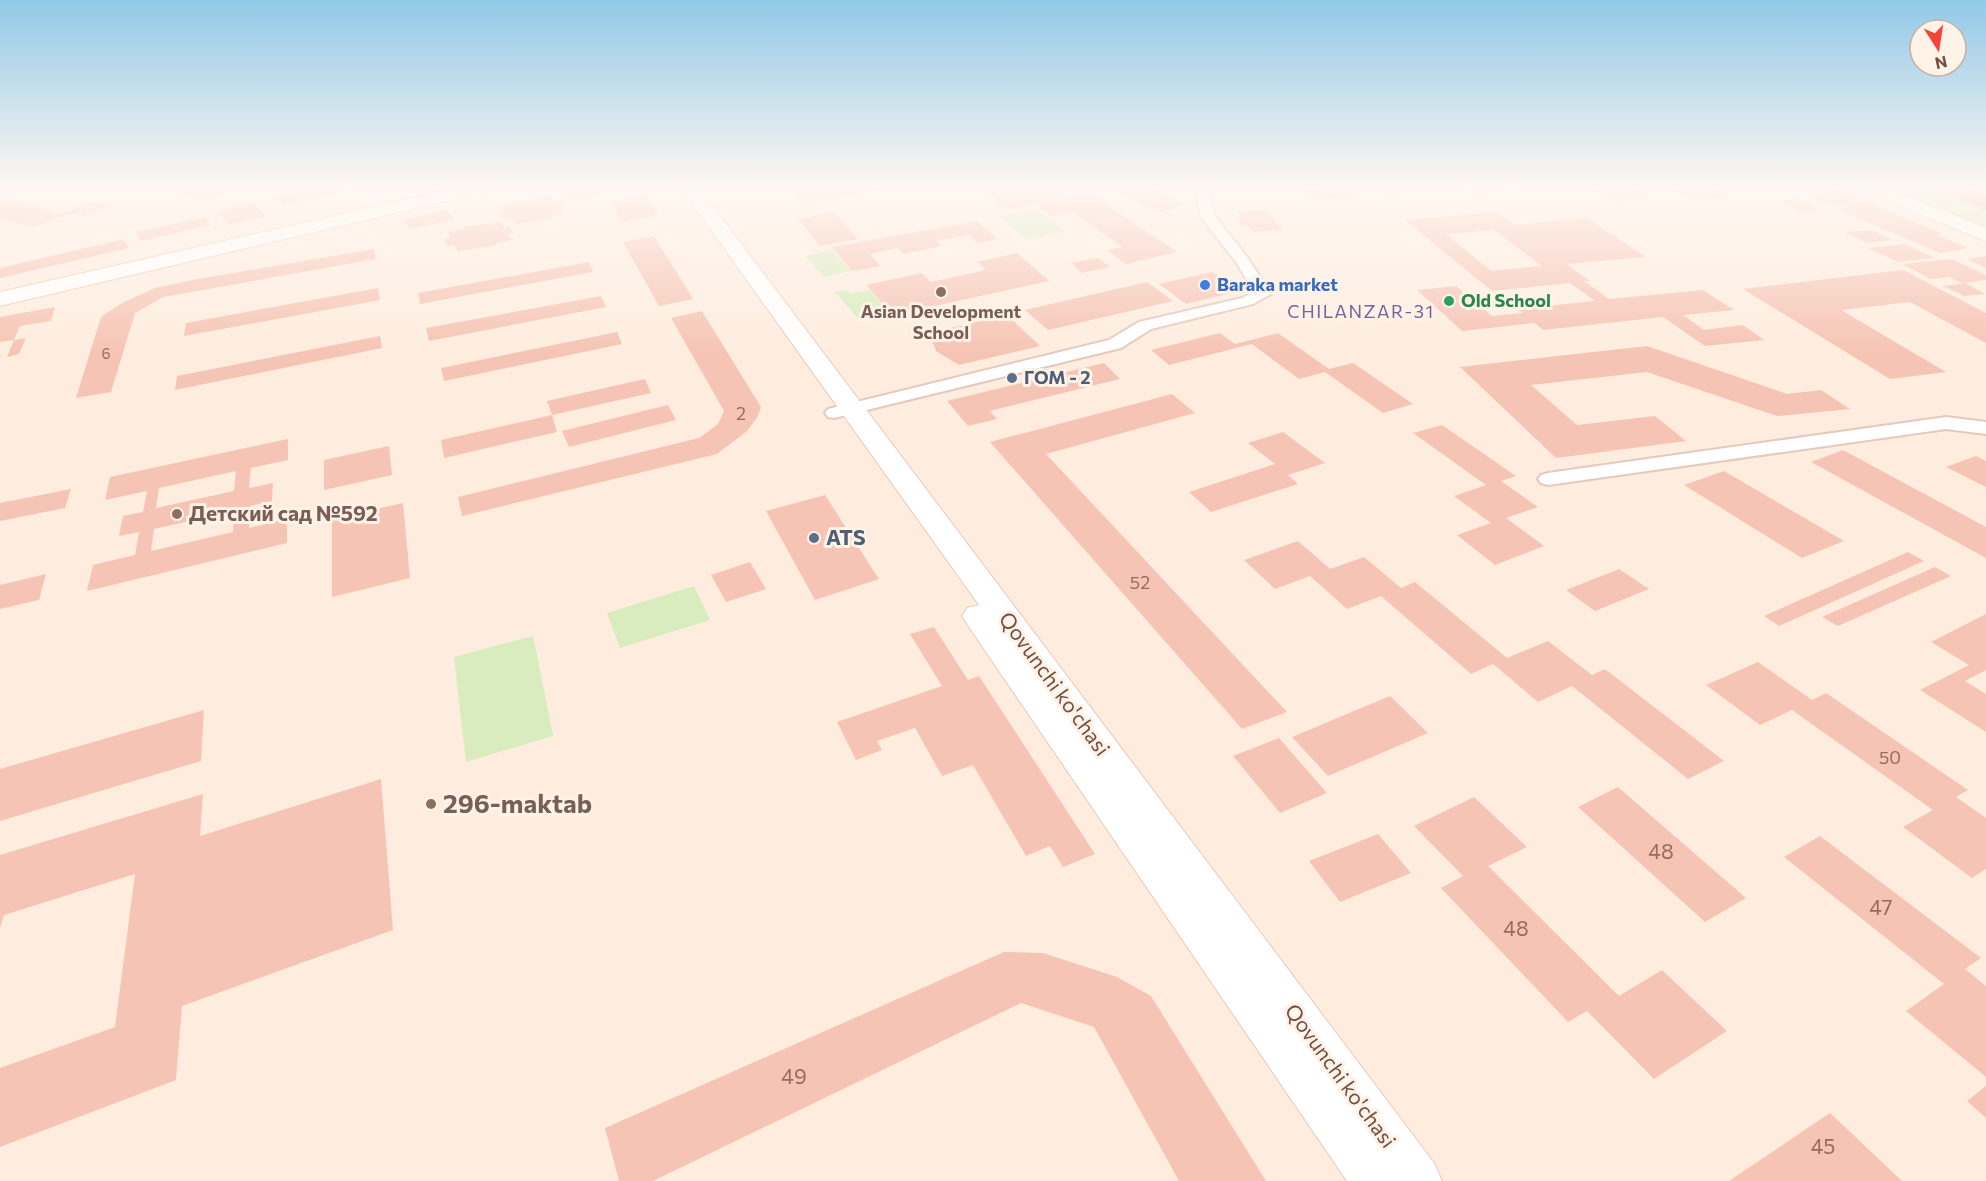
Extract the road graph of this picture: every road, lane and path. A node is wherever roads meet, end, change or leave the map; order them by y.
1 (217, 243) edge
2 (242, 243) edge
3 (715, 243) edge
4 (728, 243) edge
5 (1229, 243) edge
6 (0, 293) edge
7 (0, 299) edge
8 (843, 411) junction
9 (1986, 428) edge
10 (1548, 479) dead end
11 (1377, 1181) edge
12 (1416, 1181) edge

1 - 6 street
2 - 7 street
3 - 8 street, Qovunchi ko'chasi
4 - 8 street, Qovunchi ko'chasi
5 - 8 street
8 - 11 street, Qovunchi ko'chasi
8 - 12 street, Qovunchi ko'chasi
9 - 10 street

